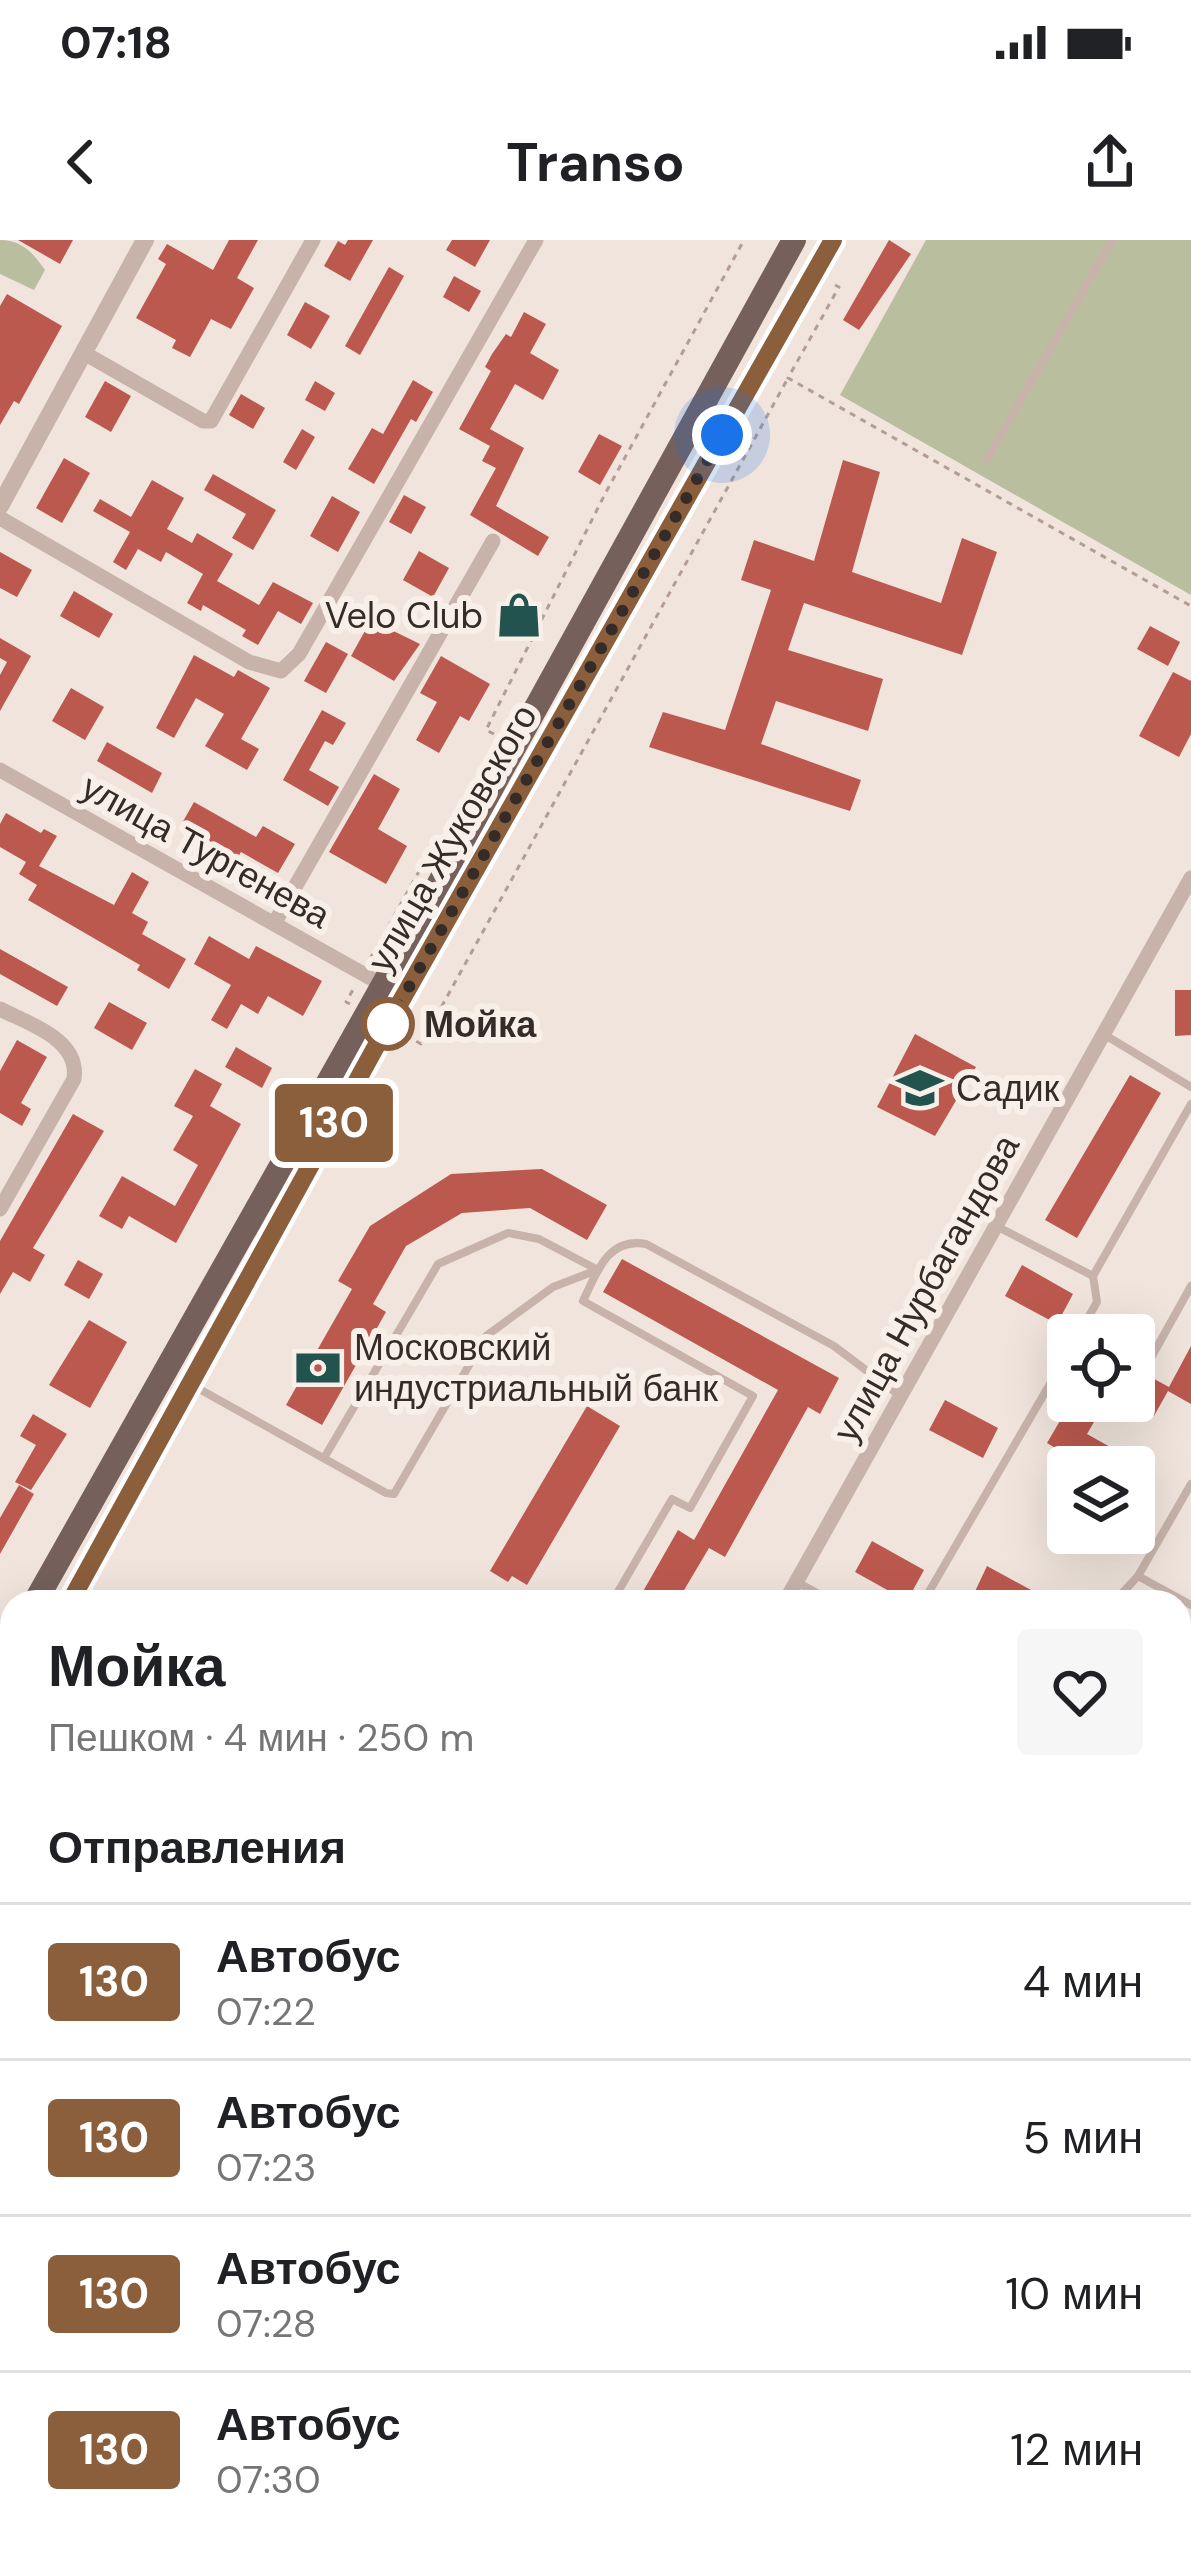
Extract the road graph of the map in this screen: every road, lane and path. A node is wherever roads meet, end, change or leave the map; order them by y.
1 (145, 240) edge
2 (313, 240) edge
3 (536, 240) edge
4 (794, 240) edge
5 (833, 240) edge
6 (1112, 240) edge
7 (838, 287) dead end
8 (84, 353) junction
9 (987, 459) dead end
10 (0, 506) edge
11 (0, 518) edge
12 (493, 542) dead end
13 (1191, 606) edge
14 (0, 770) edge
15 (1191, 878) edge
16 (275, 922) junction
17 (383, 985) junction
18 (0, 1009) edge
19 (1103, 1034) junction
20 (1191, 1087) edge
21 (1191, 1104) edge
22 (0, 1209) edge
23 (995, 1226) junction
24 (598, 1270) junction
25 (1093, 1276) junction
26 (1191, 1286) edge
27 (1090, 1314) edge
28 (1155, 1351) edge
29 (190, 1384) junction
30 (1047, 1389) edge
31 (900, 1396) junction
32 (324, 1458) junction
33 (1191, 1486) edge
34 (1138, 1576) junction
35 (796, 1582) junction
36 (42, 1590) edge
37 (77, 1590) edge
38 (619, 1590) edge
39 (792, 1590) edge
40 (810, 1590) edge
41 (930, 1590) edge
42 (1125, 1590) edge
43 (1164, 1590) edge

1 - 8 street
2 - 8 street
3 - 11 street
4 - 17 main road
5 - 29 main road, улица Жуковского
6 - 9 lane
7 - 13 path
8 - 10 street
12 - 16 street
14 - 16 street, улица Тургенева
15 - 19 street, улица Нурбагандова
16 - 17 street, улица Тургенева
17 - 36 main road
18 - 22 street
19 - 20 lane
19 - 23 street, улица Нурбагандова
21 - 25 lane
23 - 25 lane
23 - 31 street, улица Нурбагандова
24 - 31 lane
24 - 32 lane
24 - 32 lane
24 - 38 lane
25 - 27 lane
26 - 28 lane
29 - 32 lane
29 - 37 main road, улица Жуковского
30 - 41 lane
31 - 35 street, улица Нурбагандова
33 - 34 lane
34 - 42 lane
34 - 43 lane
35 - 39 street, улица Нурбагандова
35 - 40 lane

